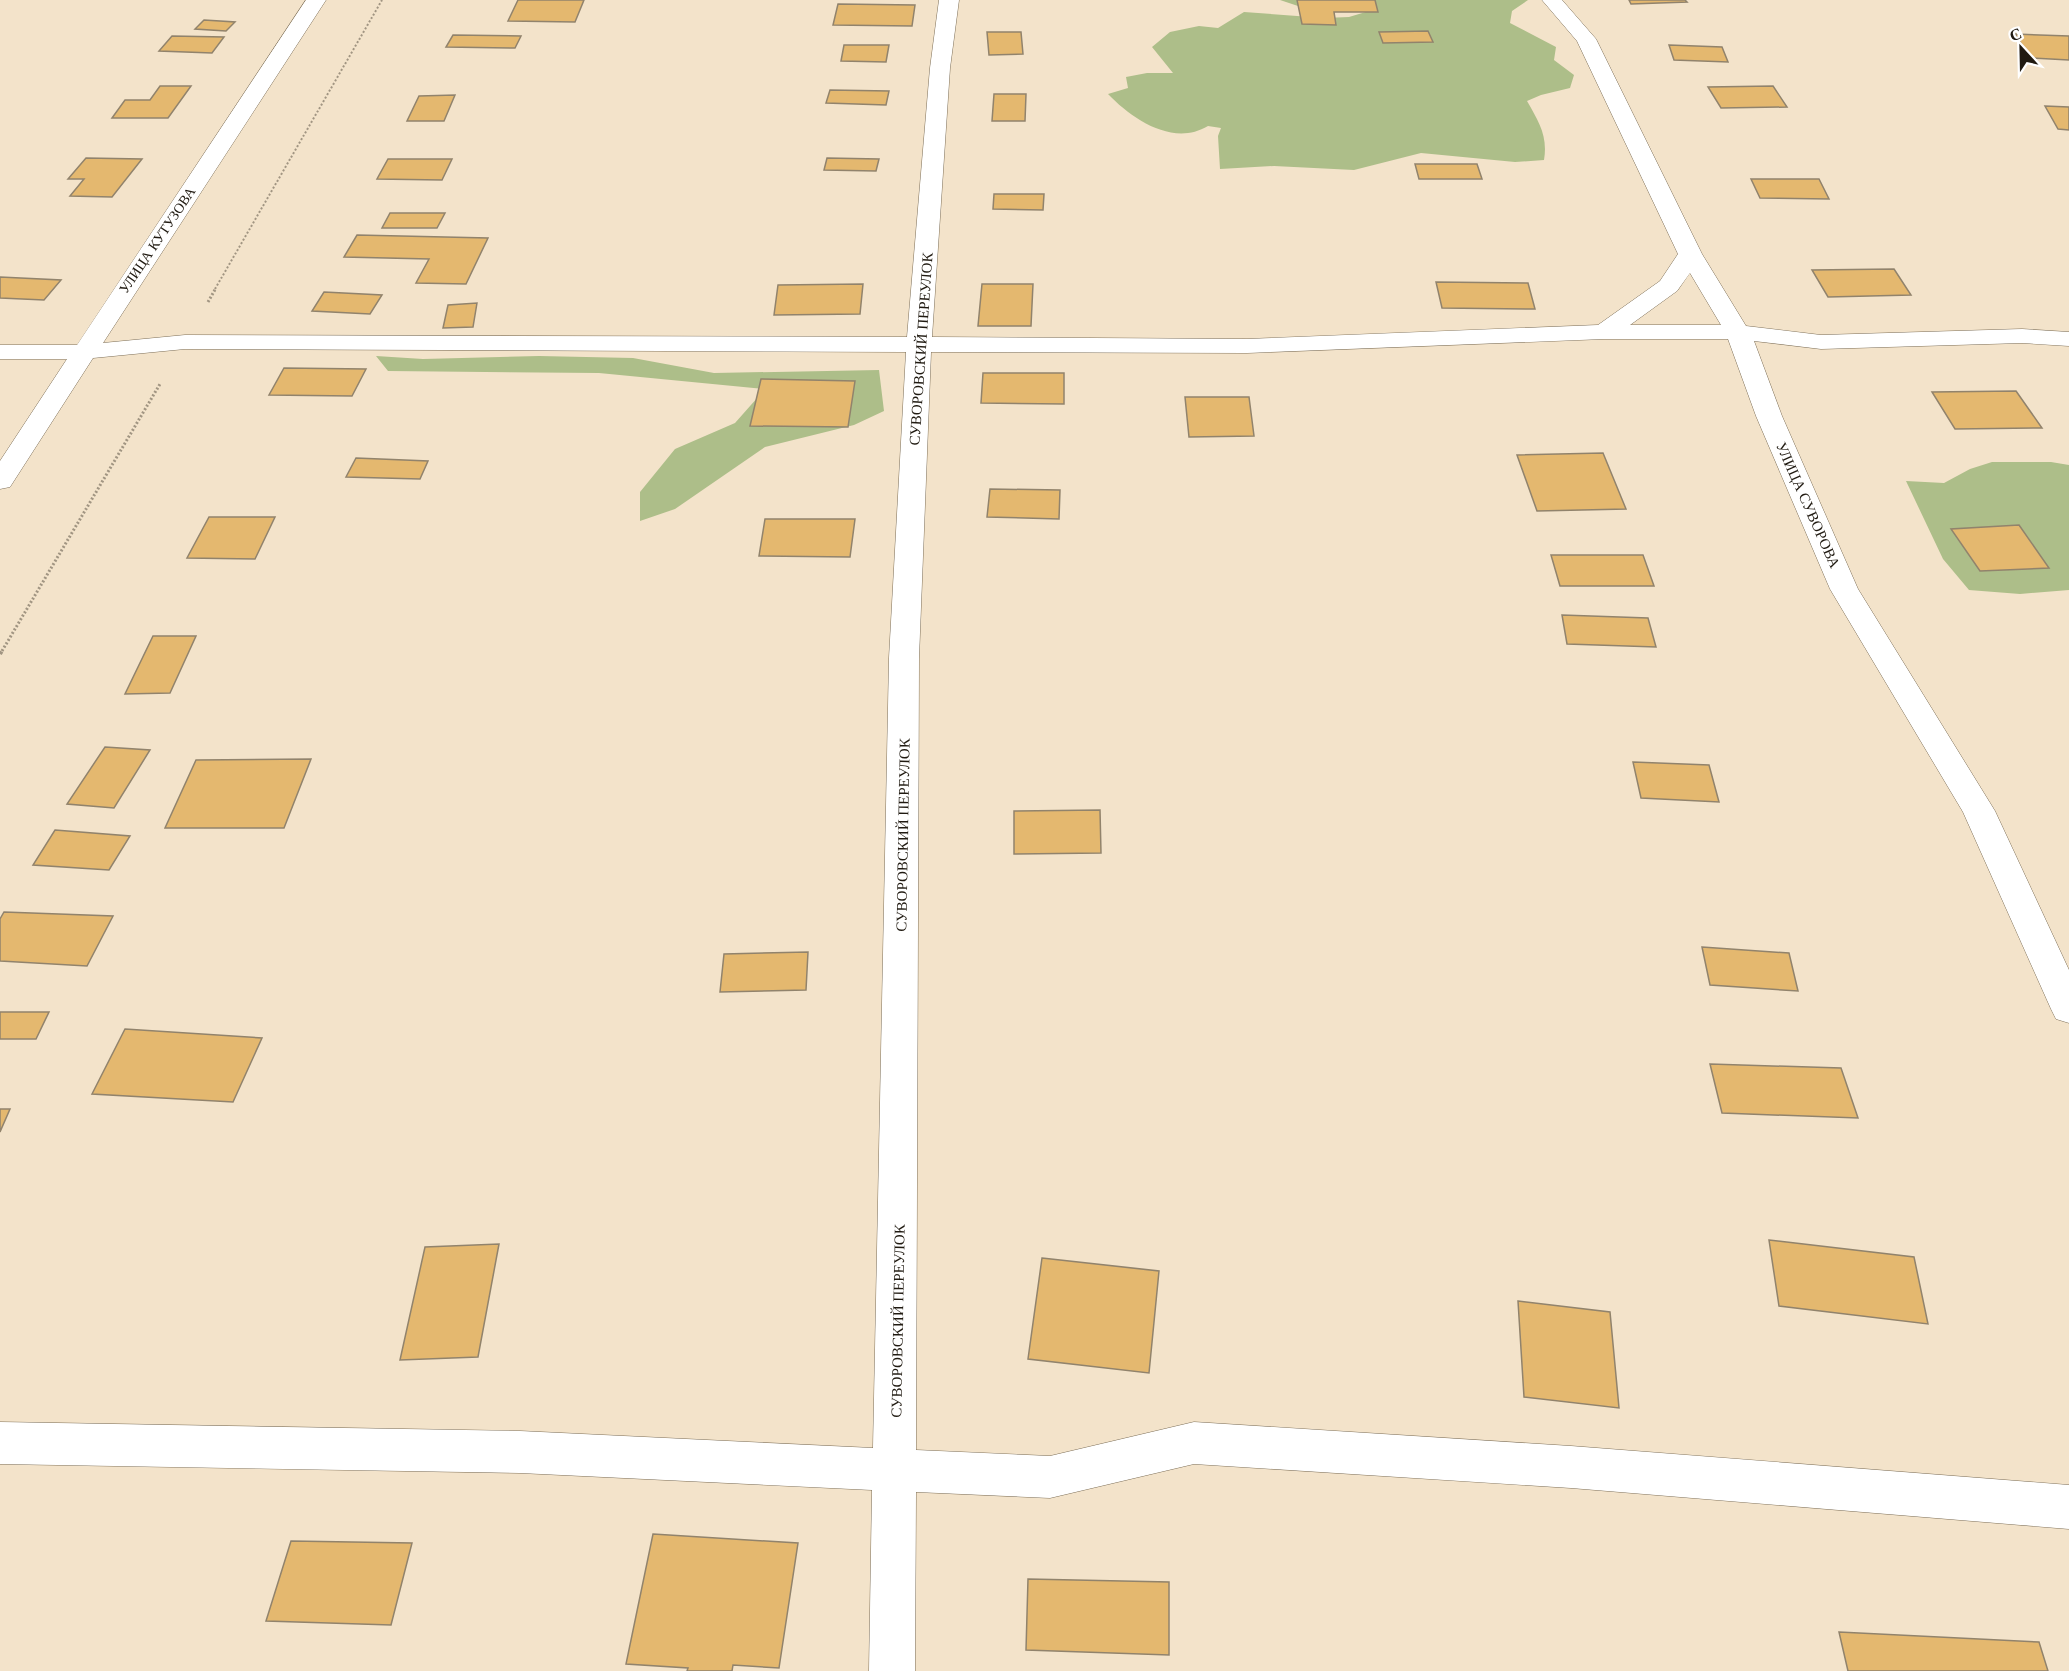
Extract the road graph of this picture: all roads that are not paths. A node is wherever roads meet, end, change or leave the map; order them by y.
1 (316, 0) edge
2 (949, 0) edge
3 (1552, 0) edge
4 (1690, 254) junction
5 (1604, 332) junction
6 (1738, 332) junction
7 (2069, 339) edge
8 (920, 345) junction
9 (0, 352) edge
10 (83, 352) junction
11 (0, 481) edge
12 (2069, 1009) edge
13 (0, 1443) edge
14 (897, 1469) junction
15 (2069, 1507) edge
16 (892, 1671) edge

1 - 10 street, УЛИЦА КУТУЗОВА
2 - 8 street, СУВОРОВСКИЙ ПЕРЕУЛОК
3 - 4 street, УЛИЦА СУВОРОВА
4 - 5 street
4 - 6 street, УЛИЦА СУВОРОВА
5 - 6 street
5 - 8 street
6 - 7 street
6 - 12 street, УЛИЦА СУВОРОВА
8 - 10 street
8 - 14 street, СУВОРОВСКИЙ ПЕРЕУЛОК
9 - 10 street
10 - 11 street, УЛИЦА КУТУЗОВА
13 - 14 street
14 - 15 street
14 - 16 street, СУВОРОВСКИЙ ПЕРЕУЛОК

